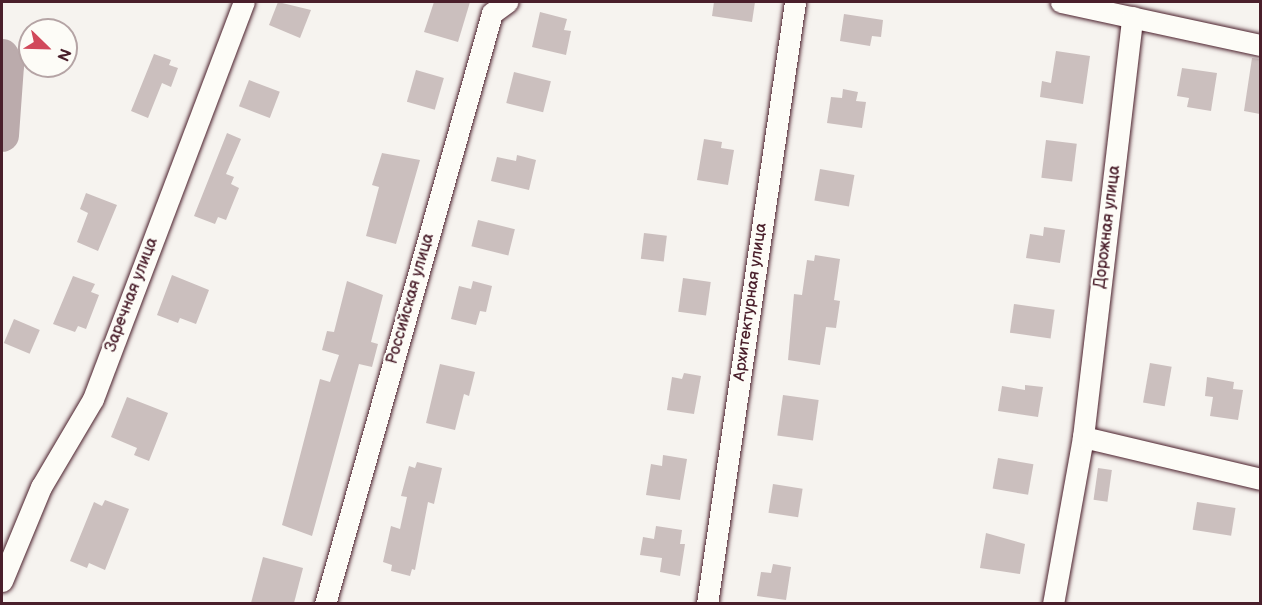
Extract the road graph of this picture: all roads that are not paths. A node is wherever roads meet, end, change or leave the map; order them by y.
1 (244, 2) edge
2 (507, 2) edge
3 (795, 2) edge
4 (1061, 2) edge
5 (1132, 17) junction
6 (1260, 45) edge
7 (1083, 437) junction
8 (1260, 479) edge
9 (2, 581) edge
10 (326, 603) edge
11 (708, 603) edge
12 (1053, 603) edge

1 - 9 street, Заречная улица
2 - 10 street, Российская улица
3 - 11 street, Архитектурная улица
4 - 5 street
5 - 6 street
5 - 7 street, Дорожная улица
7 - 8 street
7 - 12 street, Дорожная улица

